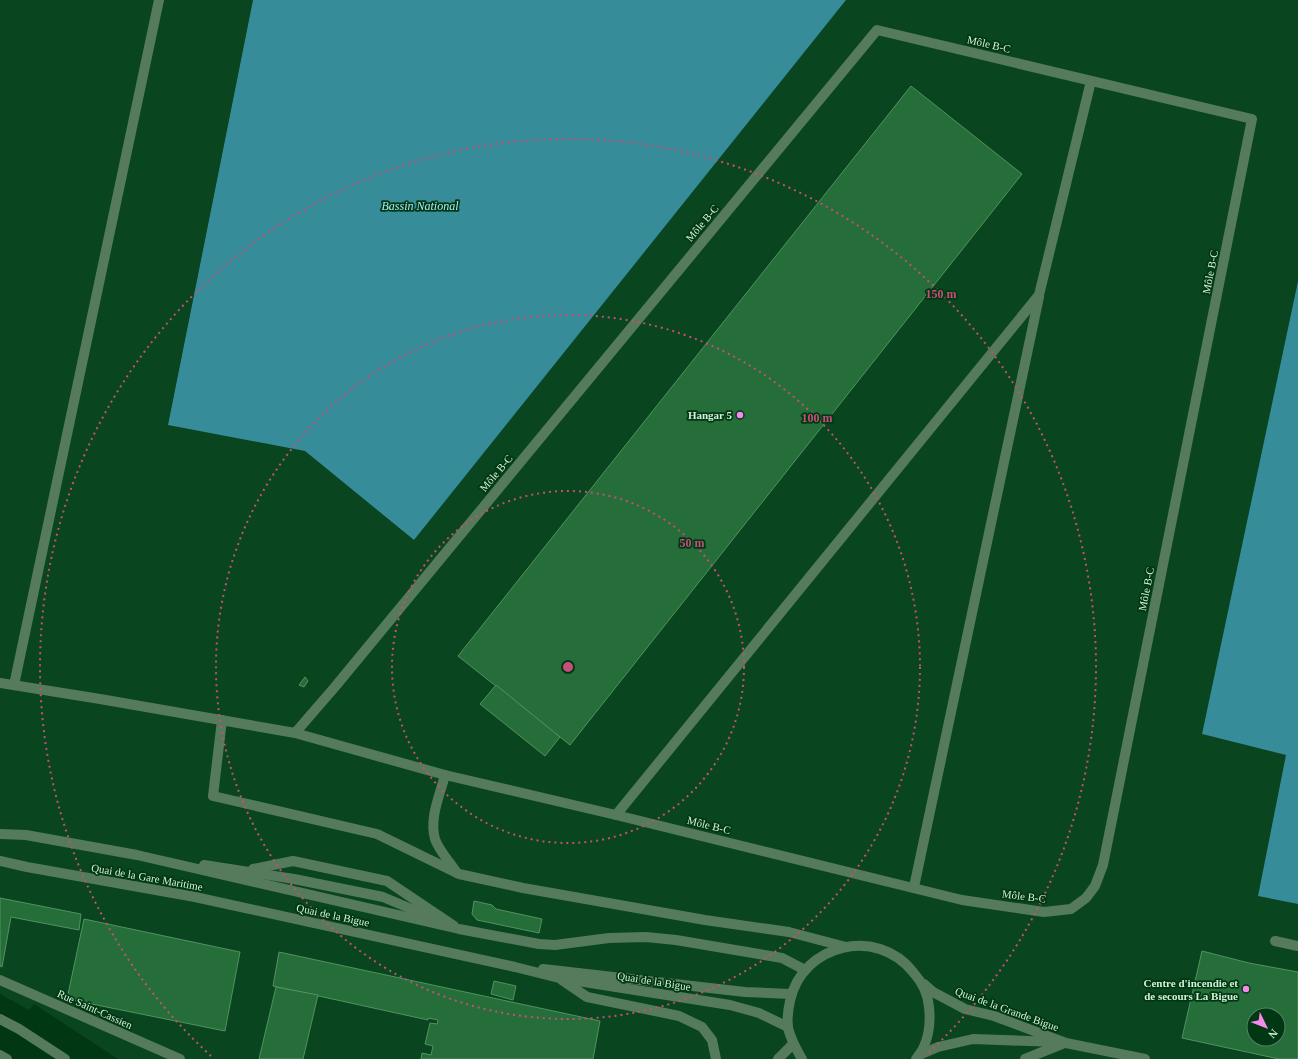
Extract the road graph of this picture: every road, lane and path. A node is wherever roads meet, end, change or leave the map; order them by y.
1 (159, 0) edge
2 (1092, 81) junction
3 (1039, 295) junction
4 (0, 683) edge
5 (14, 685) junction
6 (222, 720) junction
7 (294, 733) junction
8 (445, 775) junction
9 (616, 815) junction
10 (0, 834) edge
11 (137, 855) junction
12 (0, 861) edge
13 (27, 867) junction
14 (0, 868) edge
15 (245, 871) junction
16 (459, 874) junction
17 (914, 887) junction
18 (263, 912) joint
19 (459, 929) junction
20 (1275, 941) dead end
21 (1298, 946) edge
22 (846, 947) junction
23 (515, 967) junction
24 (805, 970) junction
25 (558, 978) junction
26 (0, 980) edge
27 (921, 981) junction
28 (791, 994) junction
29 (0, 1019) edge
30 (788, 1027) junction
31 (1066, 1043) junction
32 (793, 1044) junction
33 (918, 1057) edge
34 (65, 1059) edge
35 (180, 1059) edge
36 (716, 1059) edge
37 (778, 1059) edge
38 (802, 1059) edge
39 (1025, 1059) edge
40 (1145, 1059) edge

1 - 5 street
2 - 3 street
2 - 7 street, Môle B-C
2 - 17 street, Môle B-C
3 - 9 street
3 - 17 street
4 - 5 street
5 - 6 street
6 - 7 street
6 - 16 street
7 - 8 street, Môle B-C
8 - 9 street, Môle B-C
8 - 16 street
9 - 17 street, Môle B-C
10 - 11 street
11 - 15 street
11 - 19 street
12 - 13 street, Quai de la Gare Maritime
13 - 14 street, Quai de la Gare Maritime
13 - 18 street, Quai de la Gare Maritime
15 - 19 street
15 - 19 street
16 - 22 street
18 - 23 street, Quai de la Bigue
19 - 24 street
20 - 21 street
22 - 24 street
22 - 27 street
23 - 25 street, Quai de la Bigue
23 - 28 street, Quai de la Bigue
24 - 28 street
25 - 30 street, Quai de la Bigue
25 - 36 street
26 - 35 street, Rue Saint-Cassien
27 - 31 street, Quai de la Grande Bigue
27 - 33 street
28 - 30 street
29 - 34 street
30 - 32 street
31 - 33 street, Quai de la Grande Bigue
31 - 39 street
31 - 40 street, Quai de la Grande Bigue
32 - 37 street
32 - 38 street

